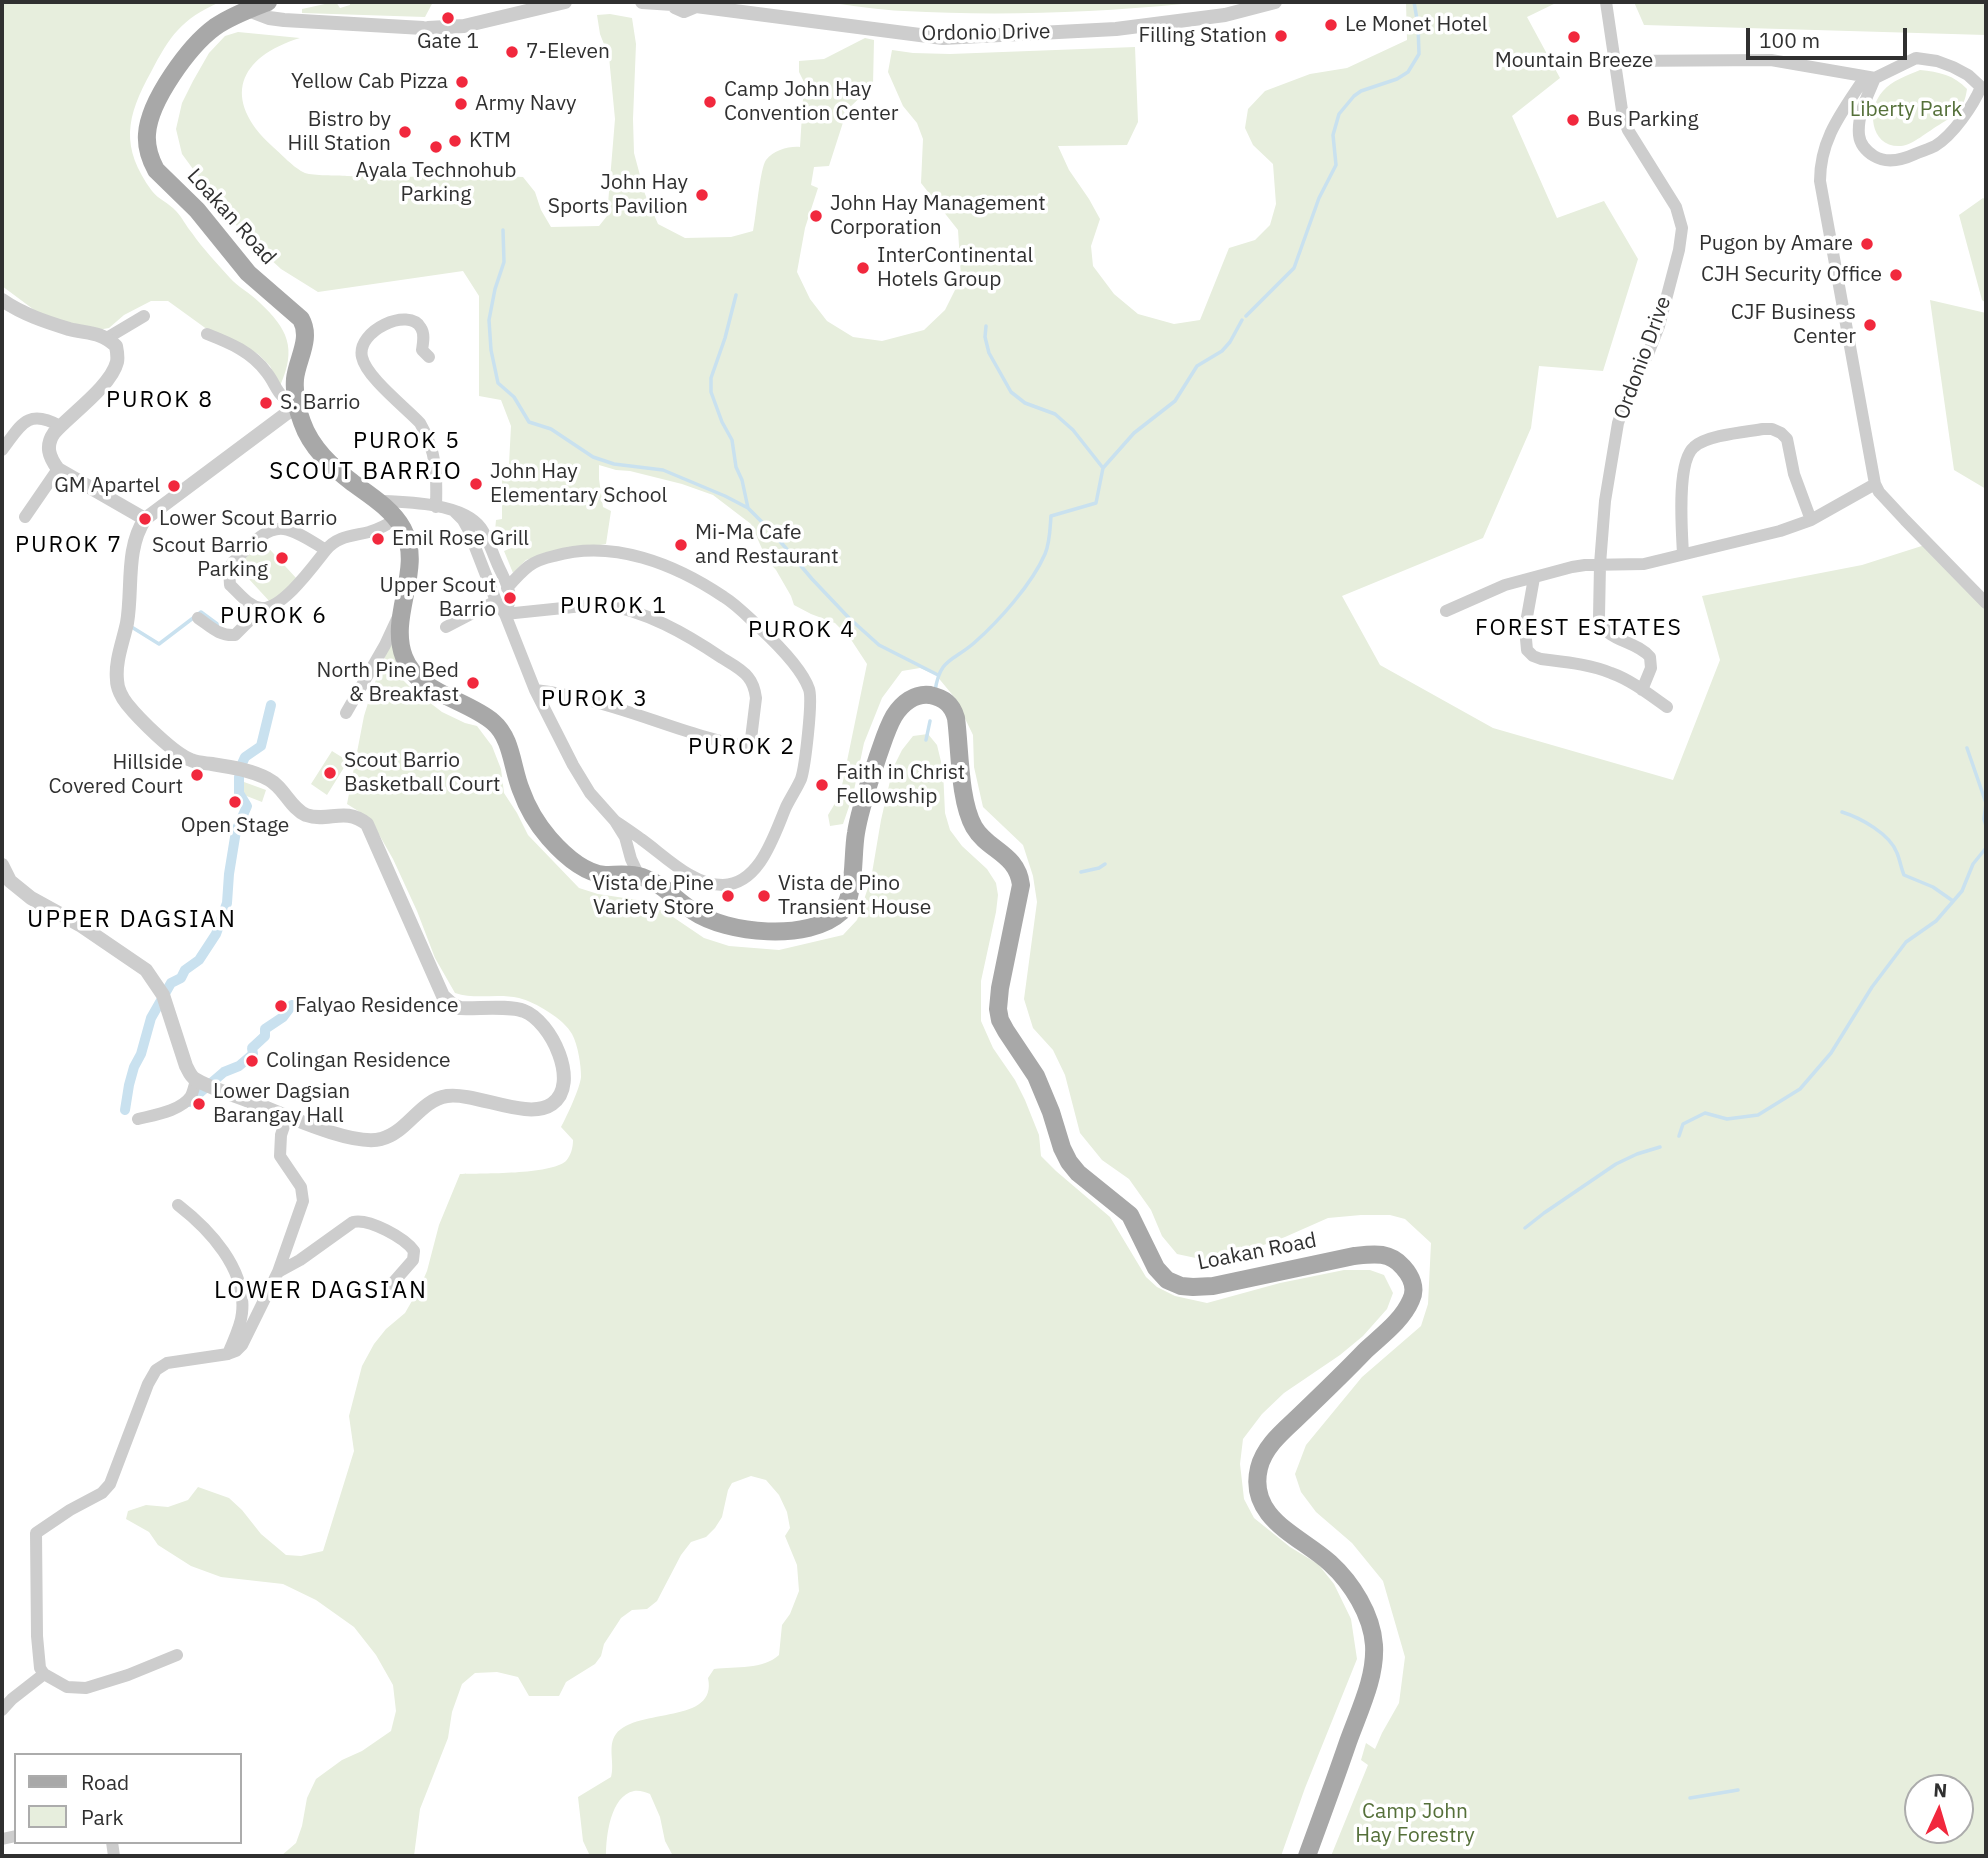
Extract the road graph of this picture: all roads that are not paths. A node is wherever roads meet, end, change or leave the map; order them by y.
1 (268, 2) edge
2 (565, 2) edge
3 (642, 2) edge
4 (1275, 2) edge
5 (1606, 2) edge
6 (672, 3) edge
7 (698, 4) edge
8 (248, 10) junction
9 (1616, 61) junction
10 (1870, 77) junction
11 (2, 300) edge
12 (144, 316) dead end
13 (207, 334) dead end
14 (107, 338) junction
15 (429, 357) dead end
16 (297, 404) junction
17 (60, 426) junction
18 (2, 450) edge
19 (58, 469) junction
20 (1875, 484) junction
21 (379, 501) junction
22 (436, 507) junction
23 (455, 512) junction
24 (25, 517) dead end
25 (145, 519) junction
26 (396, 519) junction
27 (1811, 520) junction
28 (326, 550) junction
29 (1683, 554) junction
30 (1600, 564) junction
31 (1534, 578) junction
32 (507, 588) junction
33 (496, 601) junction
34 (1986, 603) edge
35 (262, 608) junction
36 (402, 610) junction
37 (1446, 611) dead end
38 (505, 614) junction
39 (198, 618) dead end
40 (446, 628) dead end
41 (536, 690) junction
42 (1642, 690) junction
43 (1667, 707) dead end
44 (346, 712) dead end
45 (615, 821) junction
46 (2, 866) edge
47 (639, 876) junction
48 (196, 1080) junction
49 (287, 1117) junction
50 (138, 1119) dead end
51 (178, 1205) dead end
52 (278, 1272) junction
53 (392, 1284) dead end
54 (228, 1354) junction
55 (177, 1655) dead end
56 (44, 1674) junction
57 (2, 1710) edge
58 (1307, 1856) edge

1 - 8 main road, Loakan Road
2 - 8 street
3 - 6 street, Ordonio Drive
4 - 7 street, Ordonio Drive
5 - 9 street, Ordonio Drive
6 - 7 street, Ordonio Drive
8 - 16 main road, Loakan Road
9 - 10 street
9 - 30 street, Ordonio Drive
10 - 10 street
10 - 20 street
11 - 14 street
12 - 14 street
13 - 16 street
14 - 17 street
15 - 22 street
16 - 21 main road, Loakan Road
16 - 25 street
17 - 18 street
17 - 19 street
19 - 24 street
19 - 25 street
20 - 27 street
20 - 34 street
21 - 22 street
21 - 26 main road, Loakan Road
22 - 23 street
23 - 32 street
23 - 33 street
25 - 49 street
26 - 28 street
26 - 36 main road, Loakan Road
27 - 29 street
27 - 29 street
28 - 35 street
28 - 35 street
29 - 30 street
30 - 31 street
30 - 42 street, Ordonio Drive
31 - 37 street
31 - 42 street
32 - 38 street
32 - 45 street
33 - 38 street
33 - 40 street
35 - 39 street
36 - 44 street
36 - 47 main road, Loakan Road
38 - 41 street
38 - 41 street
41 - 45 street
42 - 43 street
45 - 47 street
46 - 48 street
47 - 58 main road, Loakan Road
48 - 49 street
48 - 50 street
49 - 52 street
51 - 54 street
52 - 53 street
52 - 54 street
54 - 56 street
55 - 56 street
56 - 57 street

